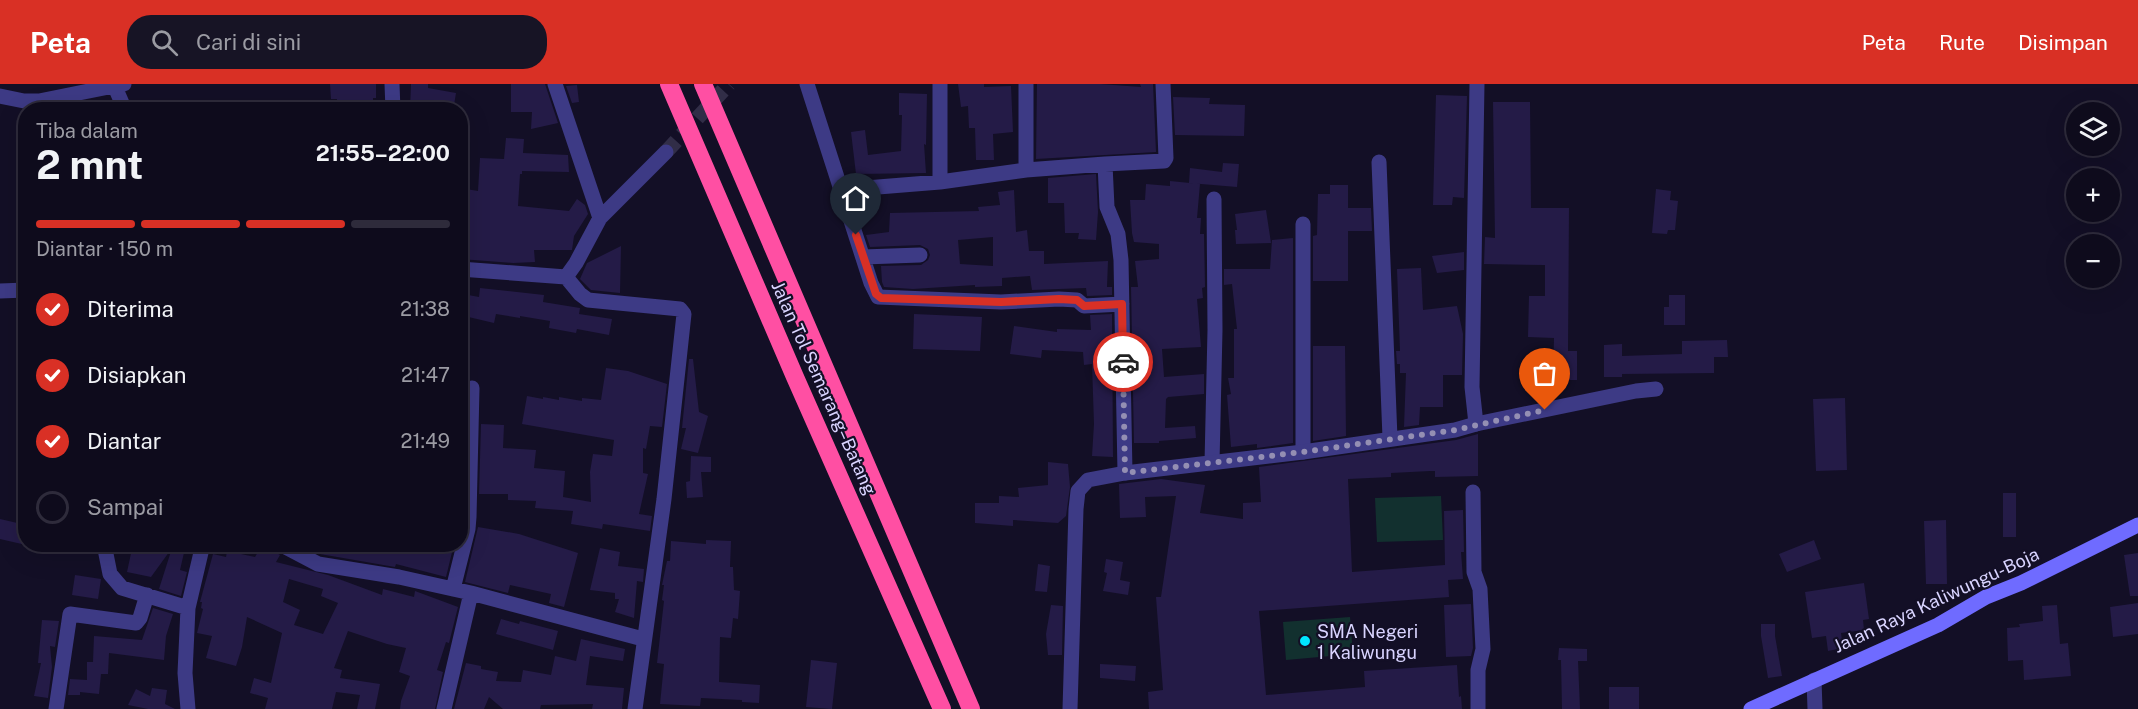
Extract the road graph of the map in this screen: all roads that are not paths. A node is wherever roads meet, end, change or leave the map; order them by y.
1 (392, 84) edge
2 (555, 84) edge
3 (669, 84) edge
4 (703, 84) edge
5 (807, 84) edge
6 (940, 84) edge
7 (1026, 84) edge
8 (1163, 84) edge
9 (1477, 84) edge
10 (119, 85) edge
11 (0, 96) edge
12 (123, 102) edge
13 (393, 102) edge
14 (666, 152) tunnel mouth
15 (1379, 162) dead end
16 (1105, 164) junction
17 (1026, 170) junction
18 (940, 182) junction
19 (841, 190) junction
20 (1214, 198) dead end
21 (600, 218) junction
22 (1304, 224) dead end
23 (920, 255) dead end
24 (863, 257) junction
25 (468, 270) edge
26 (566, 277) junction
27 (18, 290) edge
28 (0, 291) edge
29 (1122, 304) junction
30 (472, 388) dead end
31 (1656, 389) dead end
32 (1476, 424) junction
33 (1390, 438) junction
34 (1303, 452) junction
35 (1212, 463) junction
36 (1125, 473) junction
37 (1473, 492) dead end
38 (2138, 525) edge
39 (468, 529) edge
40 (106, 552) edge
41 (201, 552) edge
42 (295, 552) edge
43 (462, 552) edge
44 (453, 589) junction
45 (471, 593) junction
46 (147, 595) junction
47 (188, 609) junction
48 (643, 639) junction
49 (1814, 680) junction
50 (56, 709) edge
51 (188, 709) edge
52 (444, 709) edge
53 (635, 709) edge
54 (942, 709) edge
55 (971, 709) edge
56 (1070, 709) edge
57 (1478, 709) edge
58 (1751, 709) edge
59 (1815, 709) edge

1 - 13 street
2 - 21 street
3 - 54 highway, Jalan Tol Semarang–Batang
4 - 55 highway, Jalan Tol Semarang–Batang
5 - 19 street
6 - 18 street
7 - 17 street
8 - 16 street
9 - 32 street
10 - 11 street
10 - 12 street
14 - 21 street
15 - 33 street
16 - 17 street
16 - 29 street
17 - 18 street
18 - 19 street
19 - 24 street
20 - 35 street
21 - 26 street
22 - 34 street
23 - 24 street
24 - 29 street
25 - 26 street
26 - 48 street
27 - 28 street
29 - 36 street
30 - 39 street
31 - 32 street
32 - 33 street
33 - 34 street
34 - 35 street
35 - 36 street
36 - 56 street
37 - 57 street
38 - 49 main road, Jalan Raya Kaliwungu-Boja
40 - 46 street
41 - 47 street
42 - 44 street
43 - 44 street
44 - 45 street
45 - 48 street
45 - 52 street
46 - 47 street
46 - 50 street
47 - 51 street
48 - 53 street
49 - 58 main road, Jalan Raya Kaliwungu-Boja
49 - 59 street

